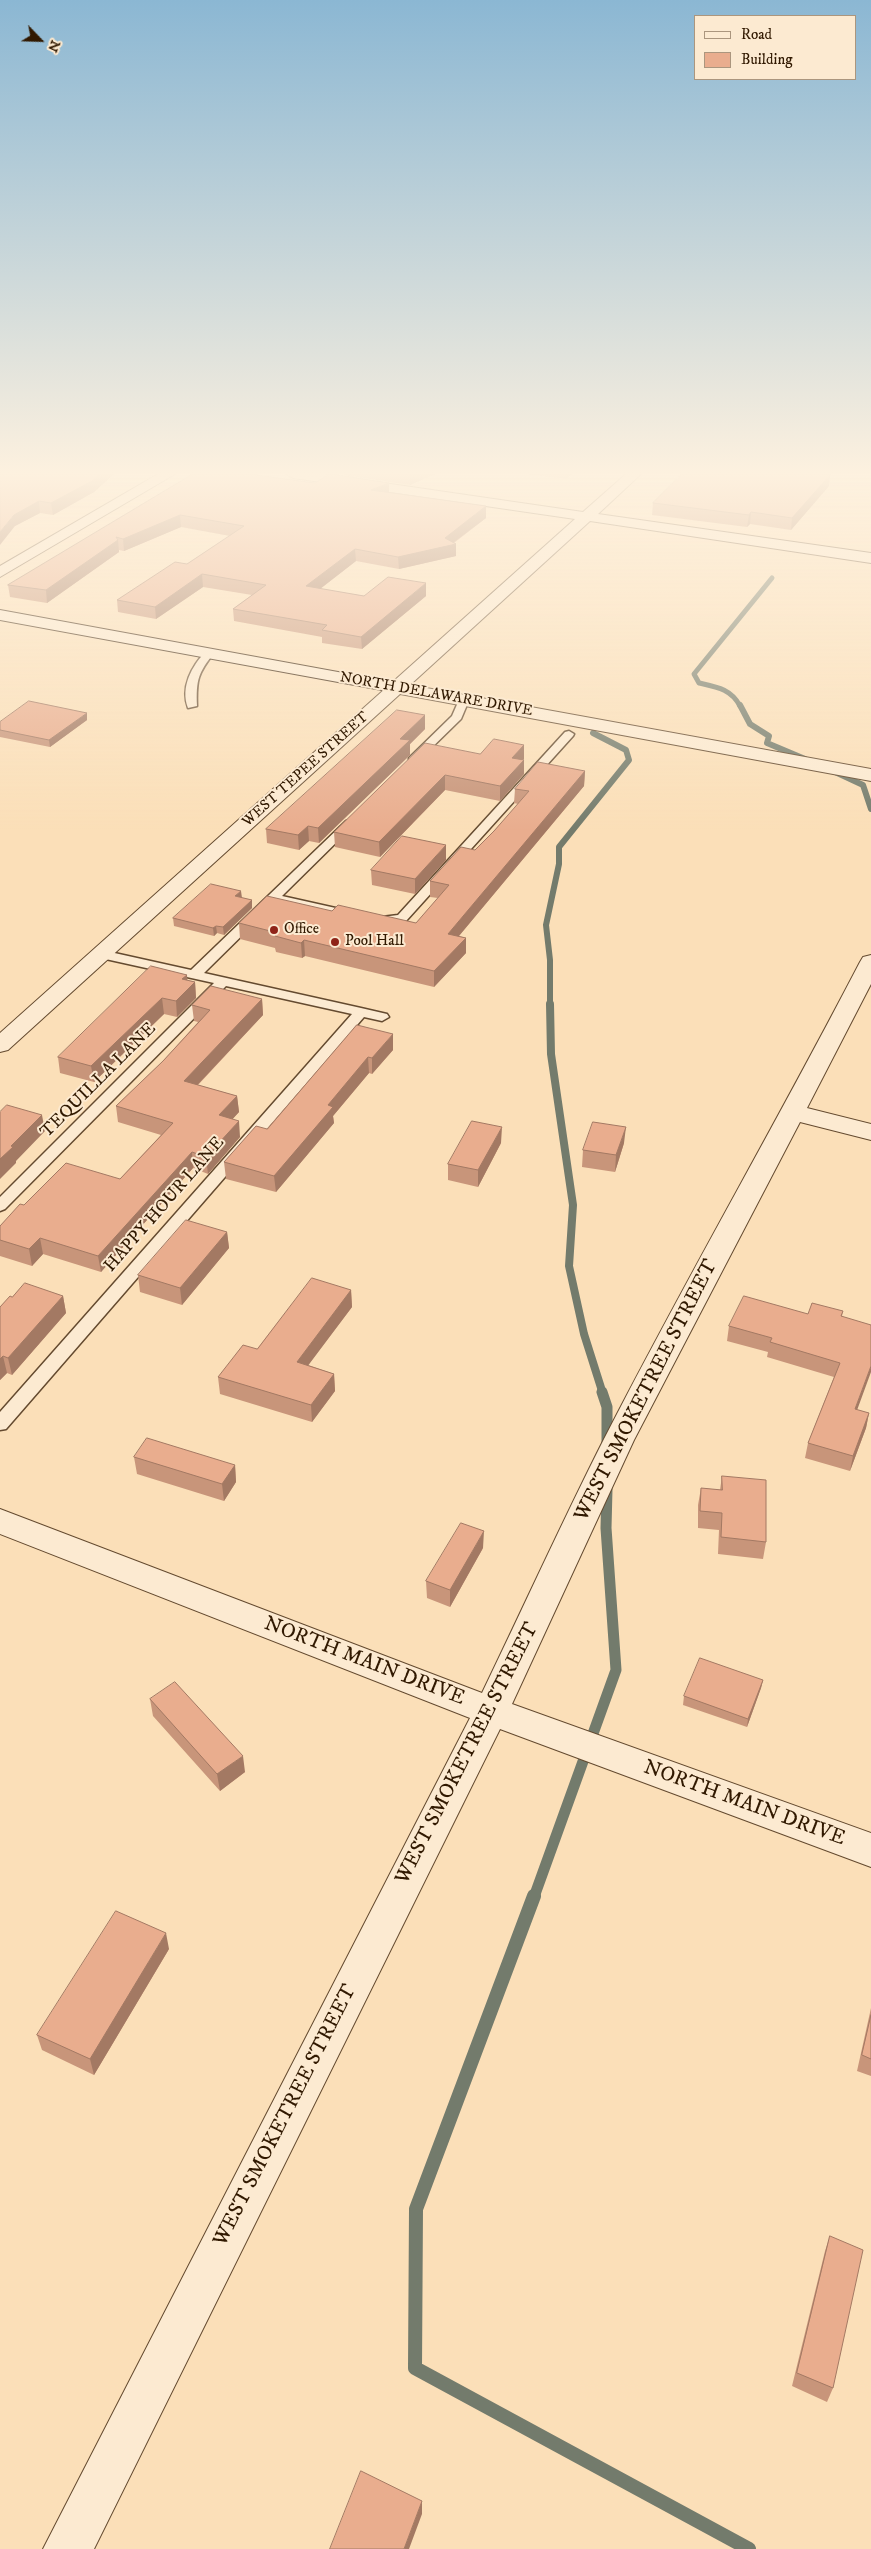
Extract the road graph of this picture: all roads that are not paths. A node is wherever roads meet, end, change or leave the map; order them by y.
1 (503, 593) edge
2 (0, 615) edge
3 (209, 653) junction
4 (398, 688) junction
5 (464, 700) junction
6 (192, 706) dead end
7 (569, 734) dead end
8 (408, 766) edge
9 (871, 776) edge
10 (359, 814) edge
11 (274, 898) junction
12 (101, 954) junction
13 (871, 962) edge
14 (194, 975) junction
15 (224, 981) junction
16 (361, 1012) junction
17 (382, 1017) dead end
18 (0, 1045) edge
19 (791, 1112) junction
20 (871, 1132) edge
21 (0, 1206) edge
22 (0, 1424) edge
23 (0, 1521) edge
24 (491, 1711) junction
25 (871, 1850) edge
26 (68, 2549) edge

1 - 4 street, WEST TEPEE STREET
2 - 3 street, NORTH DELAWARE DRIVE
3 - 4 street, NORTH DELAWARE DRIVE
3 - 6 lane
4 - 5 street, NORTH DELAWARE DRIVE
4 - 12 street, WEST TEPEE STREET
5 - 8 lane
5 - 9 street, NORTH DELAWARE DRIVE
7 - 11 lane
10 - 11 lane
11 - 14 lane
12 - 14 lane
12 - 18 street, WEST TEPEE STREET
13 - 19 street, WEST SMOKETREE STREET
14 - 15 lane
15 - 16 lane
15 - 21 lane, TEQUILLA LANE
16 - 17 lane
16 - 22 lane, HAPPY HOUR LANE
19 - 20 street
19 - 24 street, WEST SMOKETREE STREET
23 - 24 street, NORTH MAIN DRIVE
24 - 25 street, NORTH MAIN DRIVE
24 - 26 street, WEST SMOKETREE STREET

